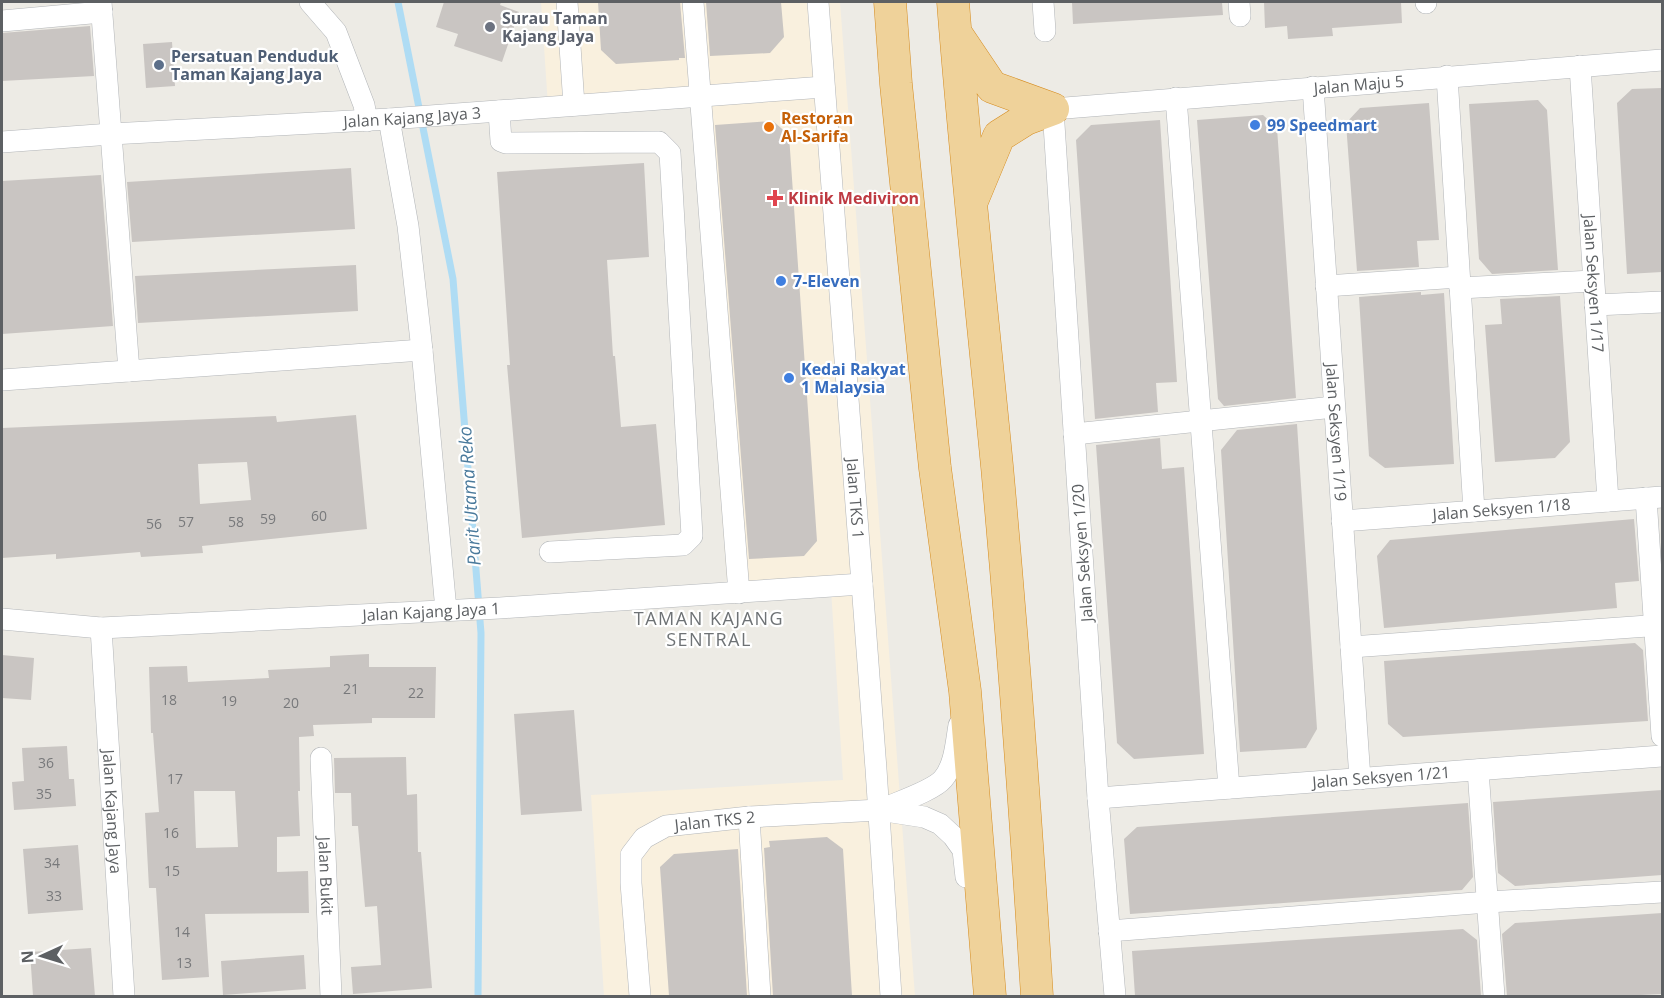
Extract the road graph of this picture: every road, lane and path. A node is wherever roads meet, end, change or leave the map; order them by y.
1 (310, 2) edge
2 (567, 2) edge
3 (693, 2) edge
4 (818, 2) edge
5 (890, 2) edge
6 (952, 2) edge
7 (1043, 2) edge
8 (101, 7) edge
9 (2, 21) edge
10 (1045, 31) dead end
11 (955, 32) junction
12 (1662, 60) edge
13 (1580, 66) junction
14 (1447, 76) junction
15 (824, 87) junction
16 (1313, 87) junction
17 (699, 96) junction
18 (1176, 98) junction
19 (574, 105) junction
20 (1053, 109) junction
21 (499, 111) junction
22 (393, 119) junction
23 (367, 121) junction
24 (111, 134) junction
25 (2, 142) edge
26 (970, 204) junction
27 (1593, 281) junction
28 (1460, 283) junction
29 (1326, 286) junction
30 (1662, 302) edge
31 (1595, 305) junction
32 (422, 350) junction
33 (129, 371) junction
34 (2, 380) edge
35 (1334, 407) junction
36 (1201, 421) junction
37 (1074, 434) junction
38 (1654, 498) edge
39 (1608, 501) junction
40 (1474, 511) junction
41 (1342, 520) junction
42 (550, 552) dead end
43 (862, 584) junction
44 (739, 592) junction
45 (450, 610) junction
46 (2, 619) edge
47 (1658, 625) edge
48 (101, 628) junction
49 (1351, 647) junction
50 (965, 691) junction
51 (1662, 736) edge
52 (1662, 756) edge
53 (321, 758) dead end
54 (1478, 770) junction
55 (1360, 779) junction
56 (1229, 788) junction
57 (1098, 798) junction
58 (879, 810) junction
59 (749, 817) junction
60 (1662, 892) edge
61 (1488, 902) junction
62 (1109, 931) junction
63 (124, 996) edge
64 (331, 996) edge
65 (640, 996) edge
66 (760, 996) edge
67 (891, 996) edge
68 (983, 996) edge
69 (990, 996) edge
70 (1038, 996) edge
71 (1115, 996) edge
72 (1494, 996) edge

1 - 23 street
2 - 19 street
3 - 17 street
4 - 15 street, Jalan TKS 1
5 - 50 highway
6 - 11 highway
7 - 10 street
8 - 9 street
8 - 24 street
11 - 20 highway
11 - 26 highway
12 - 13 street, Jalan Maju 5
13 - 14 street, Jalan Maju 5
13 - 27 street, Jalan Seksyen 1/17
14 - 16 street, Jalan Maju 5
14 - 28 street
15 - 17 street, Jalan Kajang Jaya 3
15 - 43 street, Jalan TKS 1
16 - 18 street, Jalan Maju 5
16 - 29 street, Jalan Seksyen 1/19
17 - 19 street, Jalan Kajang Jaya 3
17 - 44 street
18 - 20 street, Jalan Maju 5
18 - 36 street
19 - 21 street, Jalan Kajang Jaya 3
20 - 26 highway
20 - 37 street, Jalan Seksyen 1/20
21 - 22 street, Jalan Kajang Jaya 3
21 - 42 street
22 - 23 street, Jalan Kajang Jaya 3
22 - 32 street
23 - 24 street, Jalan Kajang Jaya 3
24 - 25 street, Jalan Kajang Jaya 3
24 - 33 street
26 - 70 highway
27 - 28 street
27 - 31 street, Jalan Seksyen 1/17
28 - 29 street
28 - 40 street
29 - 35 street, Jalan Seksyen 1/19
30 - 31 street
31 - 39 street, Jalan Seksyen 1/17
32 - 33 street
32 - 45 street
33 - 34 street
35 - 36 street
35 - 41 street, Jalan Seksyen 1/19
36 - 37 street
36 - 56 street
37 - 57 street, Jalan Seksyen 1/20
38 - 39 street, Jalan Seksyen 1/18
38 - 47 street
39 - 40 street, Jalan Seksyen 1/18
40 - 41 street, Jalan Seksyen 1/18
41 - 49 street, Jalan Seksyen 1/19
43 - 44 street, Jalan Kajang Jaya 1
43 - 58 street, Jalan TKS 1
44 - 45 street, Jalan Kajang Jaya 1
45 - 48 street, Jalan Kajang Jaya 1
46 - 48 street, Jalan Kajang Jaya 1
47 - 49 street
47 - 51 street
48 - 63 street, Jalan Kajang Jaya
49 - 55 street, Jalan Seksyen 1/19
50 - 58 street, Jalan TKS 2
50 - 69 highway
52 - 54 street, Jalan Seksyen 1/21
53 - 64 street, Jalan Bukit
54 - 55 street, Jalan Seksyen 1/21
54 - 61 street
55 - 56 street, Jalan Seksyen 1/21
56 - 57 street, Jalan Seksyen 1/21
57 - 62 street, Jalan Seksyen 1/20
58 - 59 street, Jalan TKS 2
58 - 67 street, Jalan TKS 1
58 - 68 street, Jalan TKS 2
59 - 65 street, Jalan TKS 2
59 - 66 street
60 - 61 street
61 - 62 street
61 - 72 street
62 - 71 street, Jalan Seksyen 1/20

